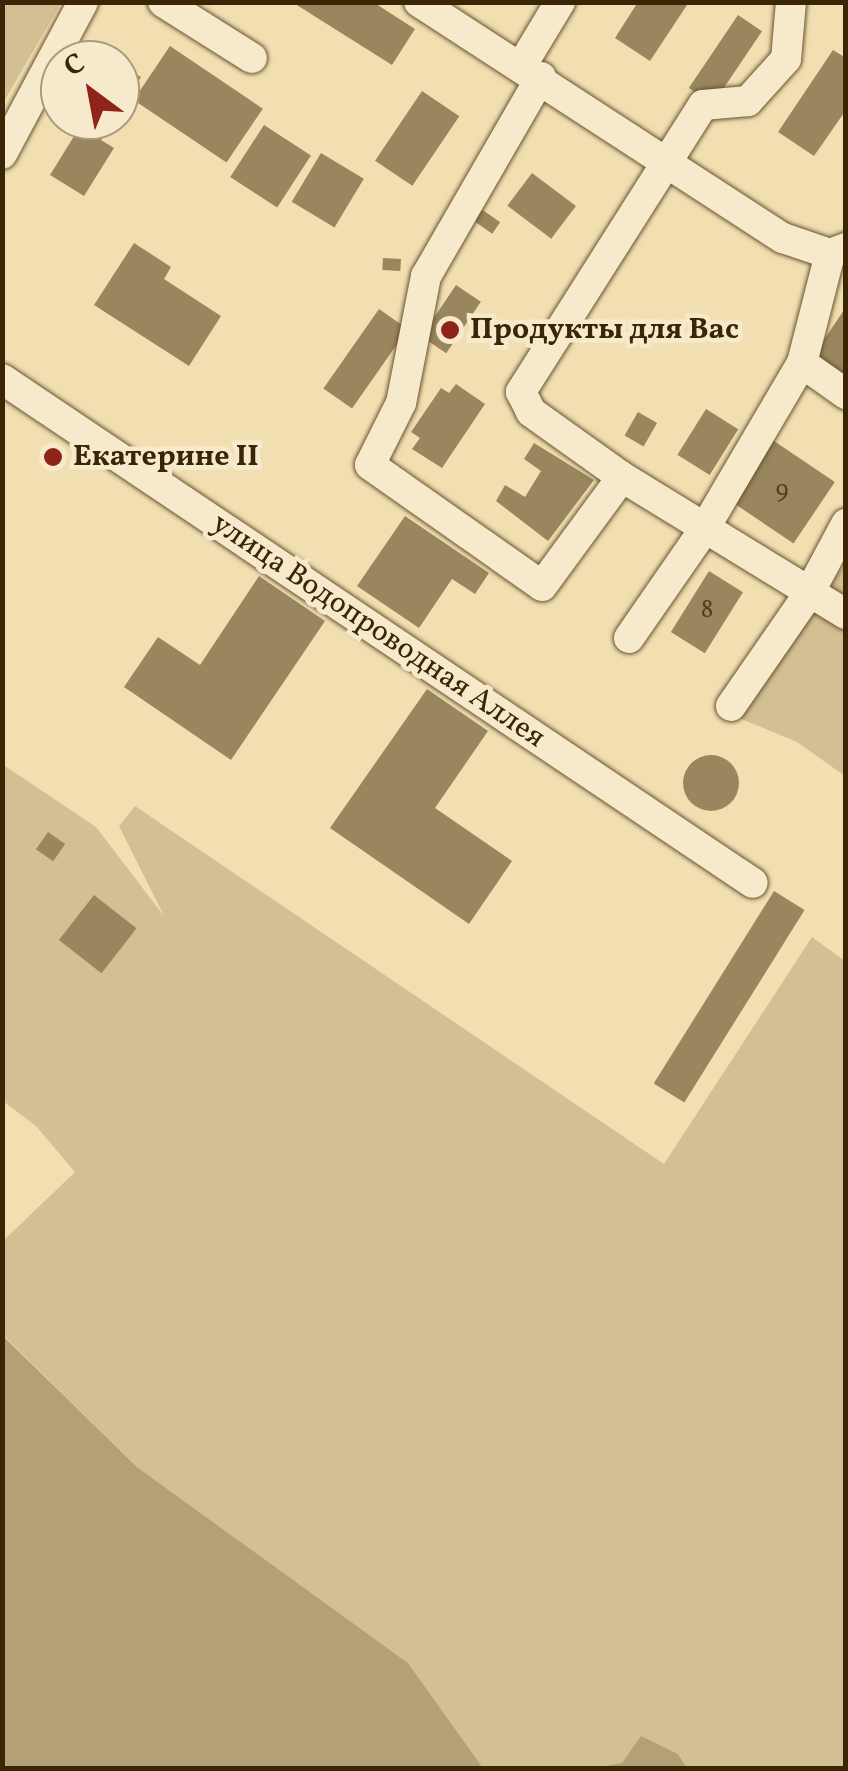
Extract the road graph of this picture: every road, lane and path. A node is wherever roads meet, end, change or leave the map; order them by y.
1 (84, 2) edge
2 (163, 2) edge
3 (419, 2) edge
4 (560, 2) edge
5 (791, 2) edge
6 (252, 58) dead end
7 (532, 71) junction
8 (2, 154) edge
9 (672, 162) junction
10 (838, 251) edge
11 (802, 363) junction
12 (2, 378) edge
13 (846, 394) edge
14 (622, 476) junction
15 (846, 524) edge
16 (703, 531) junction
17 (808, 595) junction
18 (846, 614) edge
19 (630, 638) dead end
20 (731, 706) dead end
21 (754, 883) dead end

1 - 8 street
2 - 6 street
3 - 7 street
4 - 7 street
5 - 9 street
7 - 9 street
7 - 14 street
9 - 10 street
9 - 14 street
10 - 11 street
11 - 13 street
11 - 16 street
12 - 21 street, улица Водопроводная Аллея
14 - 16 street
15 - 17 street
16 - 17 street
16 - 19 street
17 - 18 street
17 - 20 street

